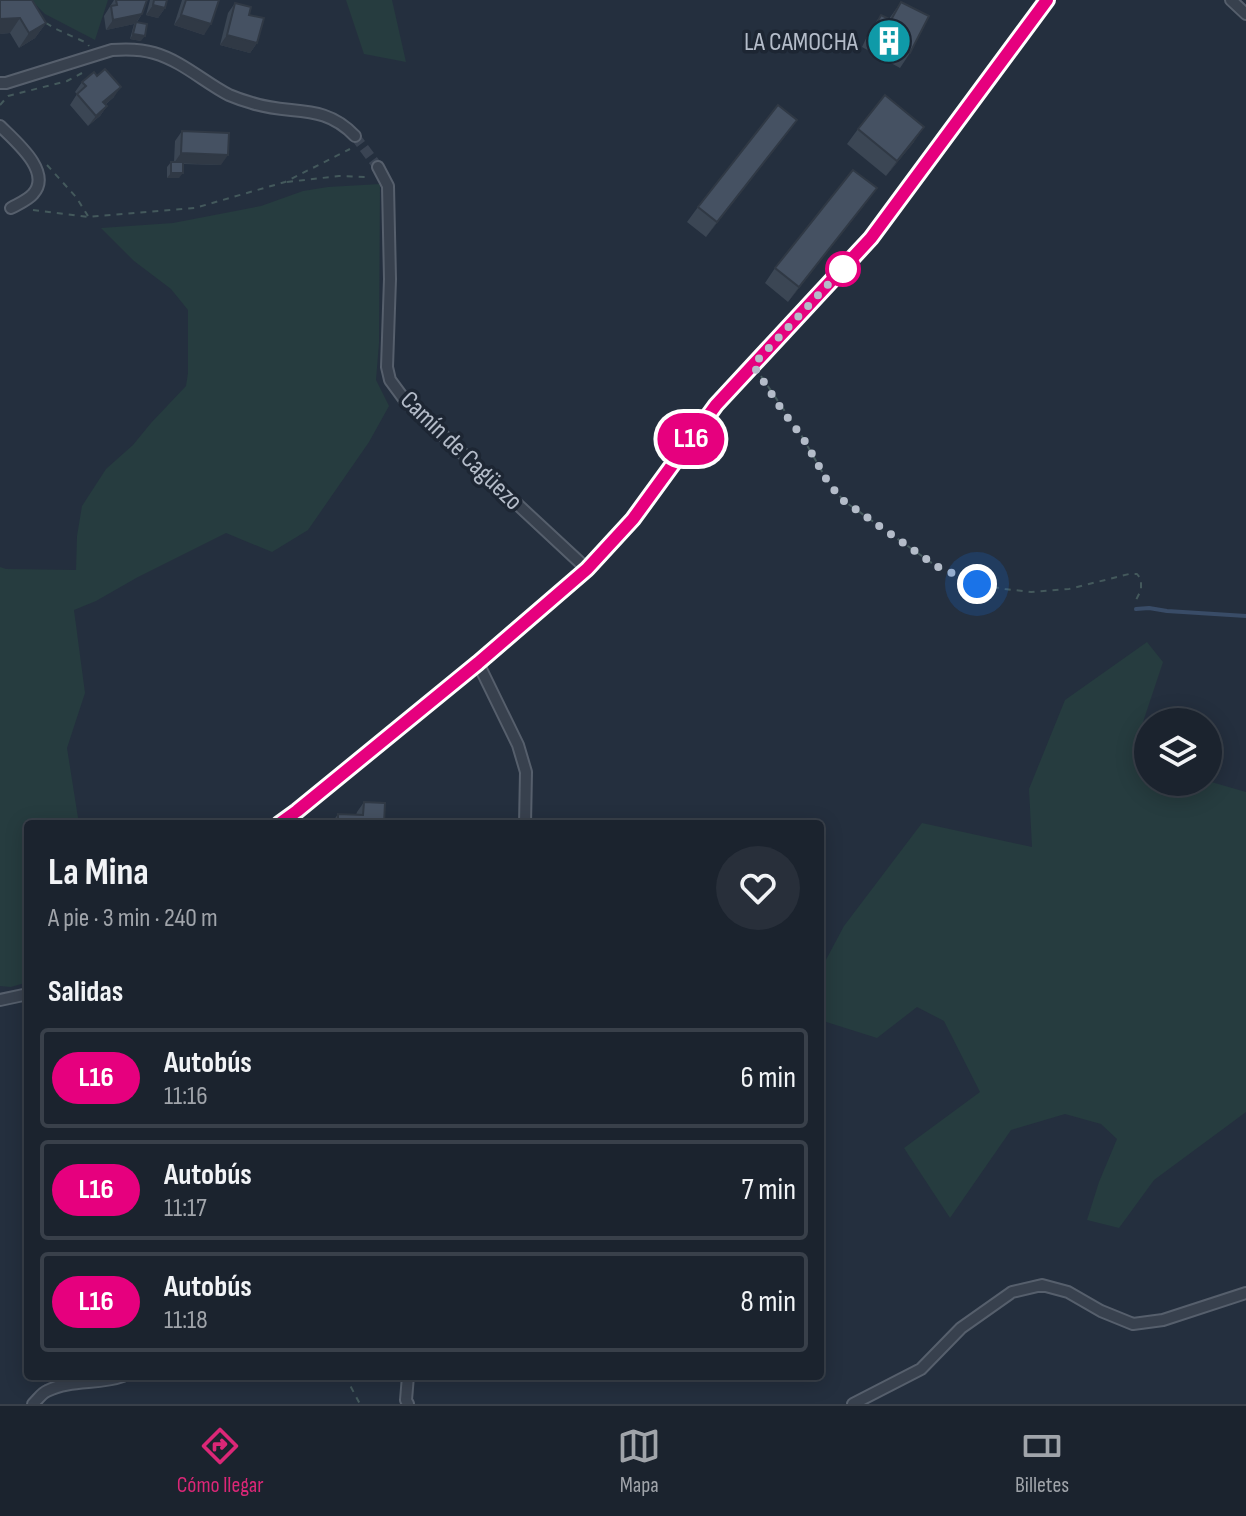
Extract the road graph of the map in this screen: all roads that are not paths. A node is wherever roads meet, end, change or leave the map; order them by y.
1 (1047, 0) edge
2 (1231, 0) edge
3 (1246, 14) edge
4 (0, 83) edge
5 (0, 126) edge
6 (355, 136) tunnel mouth
7 (382, 172) tunnel mouth
8 (11, 208) road end
9 (587, 569) junction
10 (478, 663) junction
11 (285, 820) edge
12 (525, 820) edge
13 (24, 995) edge
14 (0, 1000) edge
15 (1246, 1293) edge
16 (112, 1380) edge
17 (408, 1380) edge
18 (33, 1404) edge
19 (408, 1404) edge
20 (853, 1404) edge

1 - 9 street
2 - 3 street
4 - 6 street
5 - 8 street
7 - 9 street, Camín de Cagüezo
9 - 10 street
10 - 11 street
10 - 12 street
13 - 14 street
15 - 20 street
16 - 18 street
17 - 19 street

